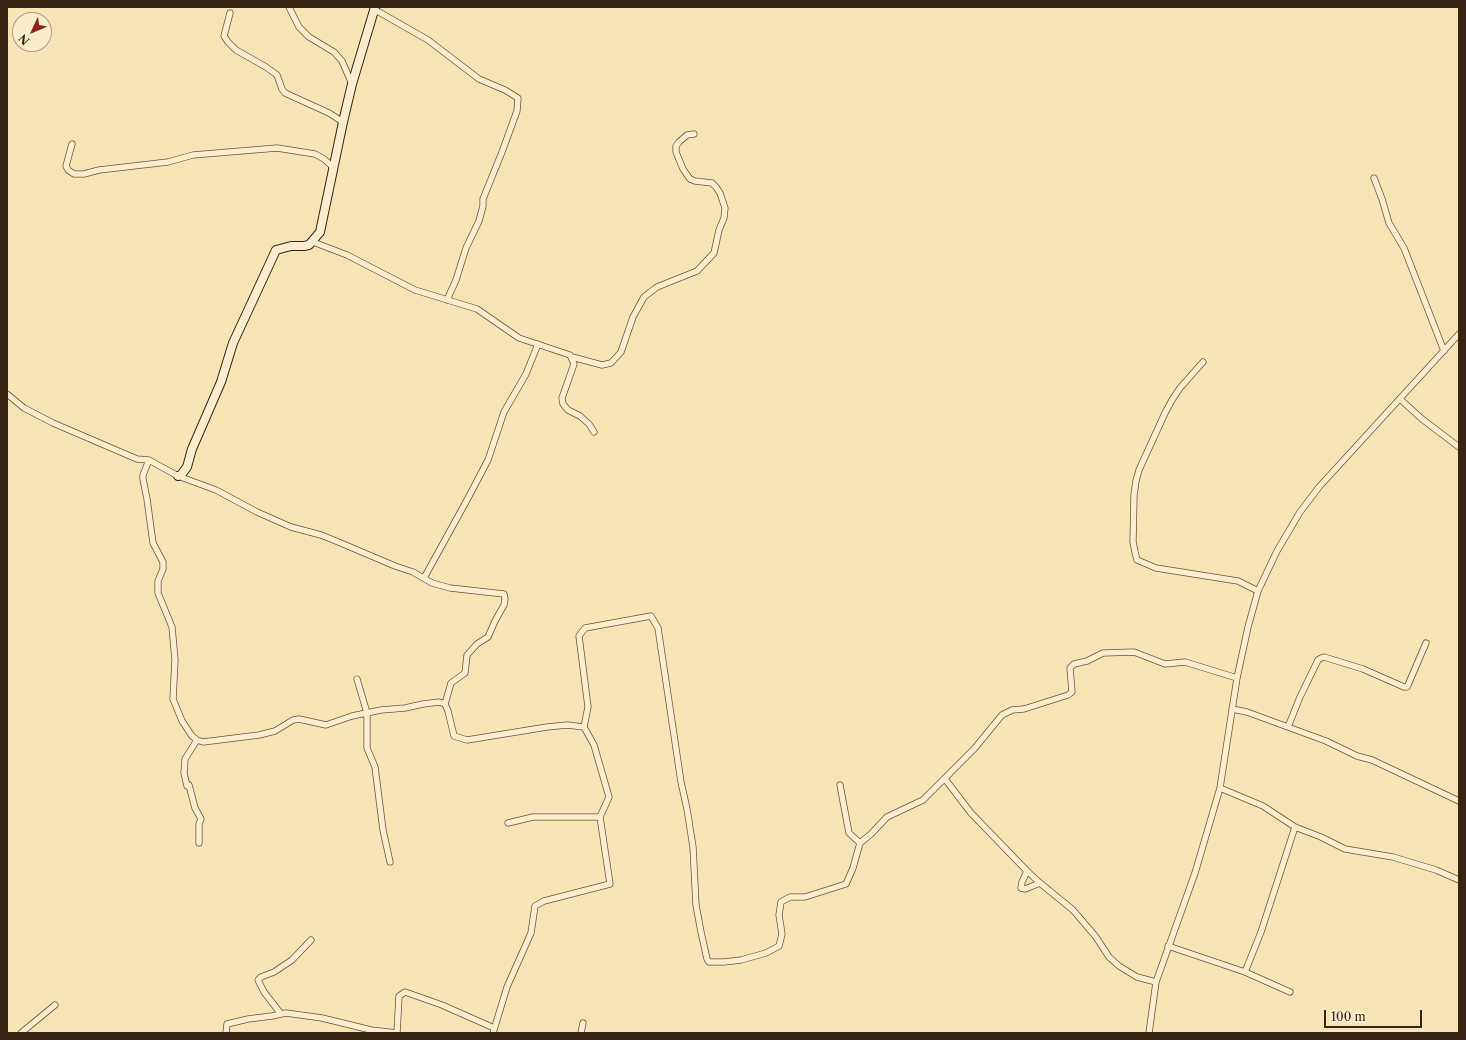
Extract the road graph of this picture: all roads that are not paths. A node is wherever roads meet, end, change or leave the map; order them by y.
1 (289, 7) edge
2 (374, 9) edge
3 (230, 13) dead end
4 (352, 84) junction
5 (343, 122) junction
6 (694, 134) dead end
7 (72, 144) dead end
8 (334, 168) junction
9 (1374, 178) dead end
10 (312, 242) junction
11 (447, 300) junction
12 (1459, 334) edge
13 (538, 344) junction
14 (1444, 350) junction
15 (572, 357) junction
16 (1203, 362) dead end
17 (7, 394) edge
18 (1400, 399) junction
19 (594, 432) dead end
20 (1459, 447) edge
21 (149, 460) junction
22 (178, 476) junction
23 (424, 578) junction
24 (1258, 591) junction
25 (1426, 643) dead end
26 (1236, 678) junction
27 (357, 679) dead end
28 (444, 704) junction
29 (1232, 709) junction
30 (367, 713) junction
31 (584, 727) junction
32 (1288, 727) junction
33 (197, 740) junction
34 (945, 779) junction
35 (840, 785) dead end
36 (1220, 788) junction
37 (1459, 801) edge
38 (600, 817) junction
39 (508, 823) dead end
40 (1295, 827) junction
41 (199, 843) dead end
42 (860, 843) junction
43 (390, 862) dead end
44 (1027, 871) junction
45 (1459, 880) edge
46 (1040, 882) junction
47 (311, 940) dead end
48 (1168, 946) junction
49 (1245, 972) junction
50 (1156, 982) junction
51 (1290, 992) dead end
52 (55, 1005) dead end
53 (282, 1014) junction
54 (583, 1023) dead end
55 (494, 1030) edge
56 (21, 1033) edge
57 (226, 1033) edge
58 (397, 1033) edge
59 (581, 1033) edge
60 (1149, 1033) edge

1 - 4 street
2 - 4 street
2 - 11 street
3 - 5 street
4 - 5 street
5 - 8 street
6 - 15 street
7 - 8 street
8 - 10 street
9 - 14 street
10 - 11 street
10 - 22 street
11 - 13 street
12 - 14 street
13 - 15 street
13 - 23 street
14 - 18 street
15 - 19 street
16 - 24 street
17 - 21 street
18 - 20 street
18 - 24 street
21 - 22 street
21 - 33 street
22 - 23 street
23 - 28 street
24 - 26 street
25 - 32 street
26 - 29 street
26 - 34 street
27 - 30 street
28 - 30 street
28 - 31 street
29 - 32 street
29 - 36 street
30 - 33 street
30 - 43 street
31 - 38 street
31 - 42 street
32 - 37 street
33 - 41 street
34 - 42 street
34 - 44 street
35 - 42 street
36 - 40 street
36 - 48 street
38 - 39 street
38 - 55 street
40 - 45 street
40 - 49 street
44 - 46 street
44 - 46 street
46 - 50 street
47 - 53 street
48 - 49 street
48 - 50 street
49 - 51 street
50 - 60 street
52 - 56 street
53 - 57 street
53 - 58 street
54 - 59 street
55 - 58 street

